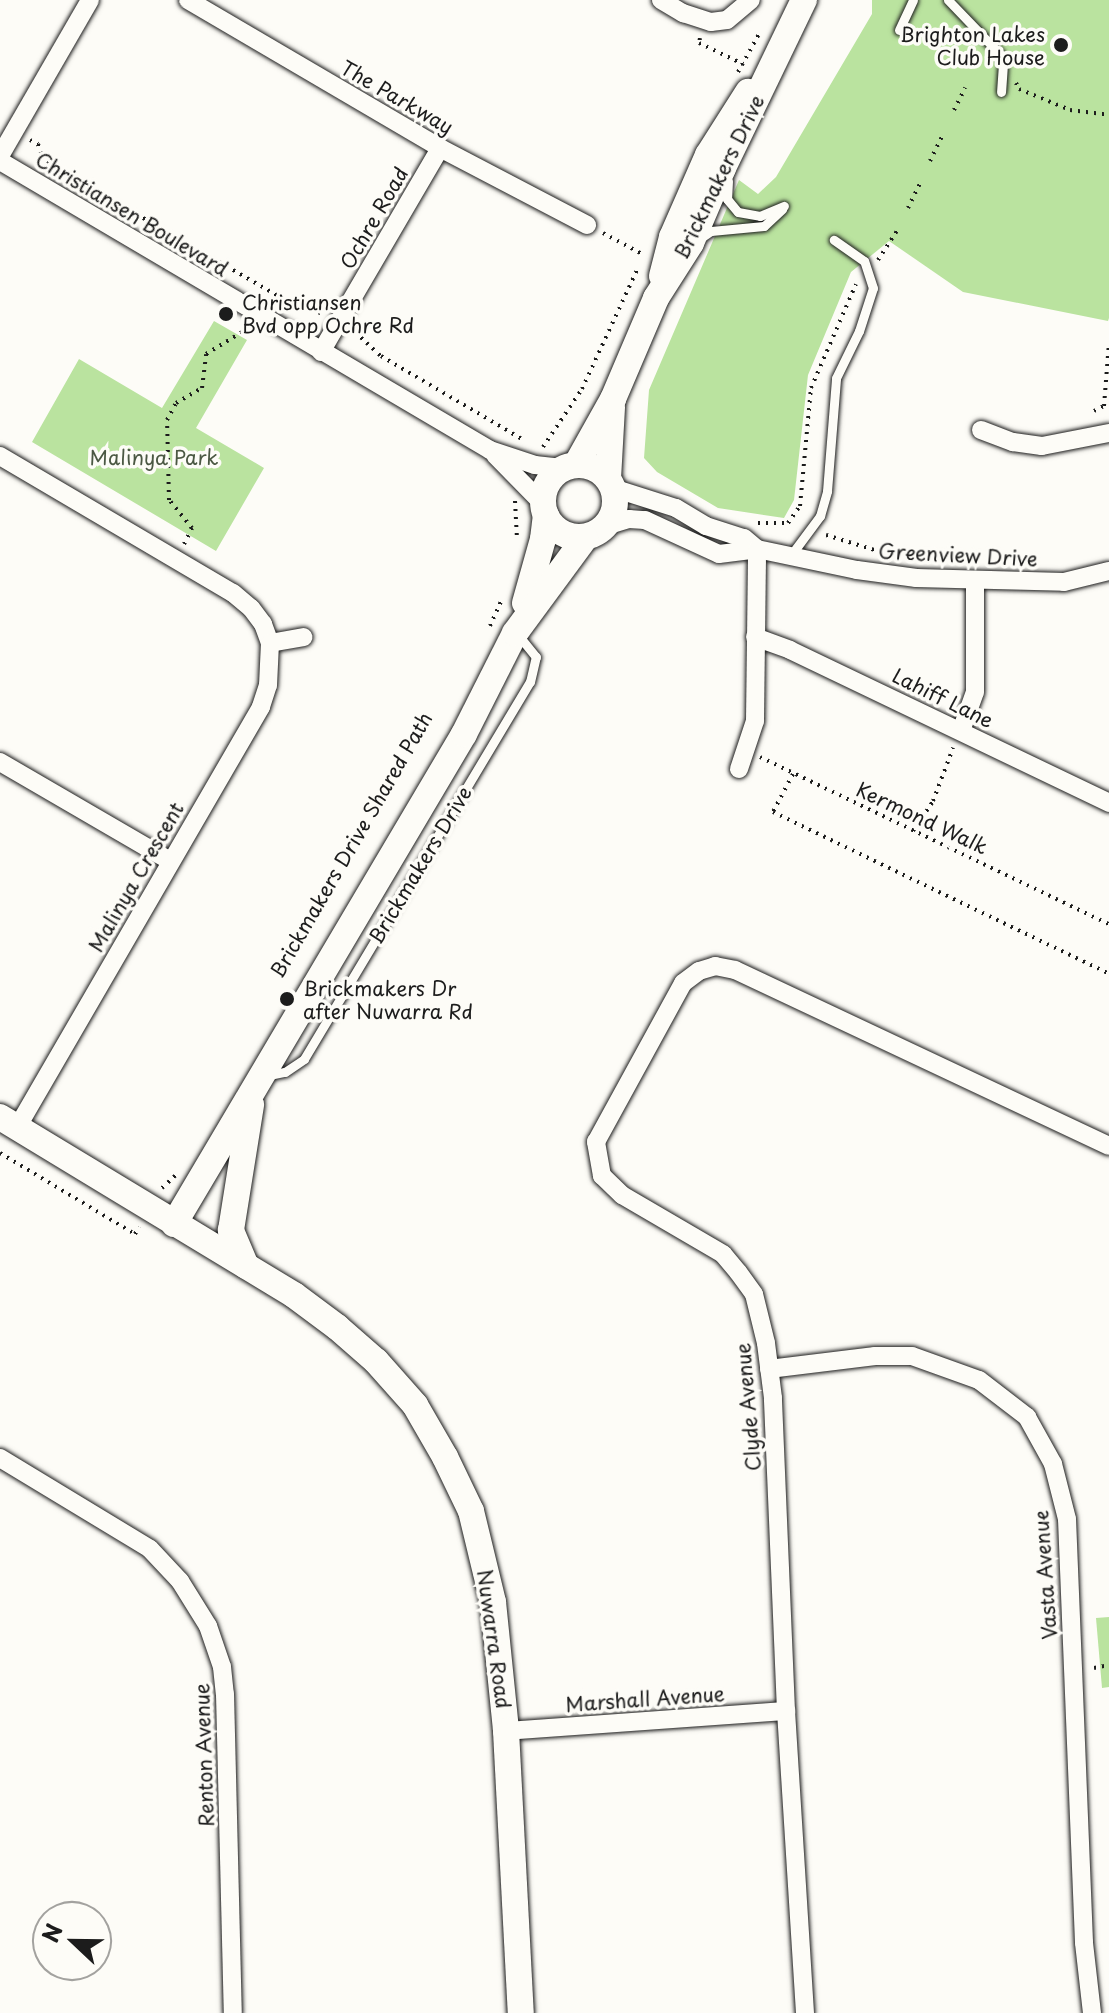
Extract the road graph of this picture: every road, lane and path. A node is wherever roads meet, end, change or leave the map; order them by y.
1 (90, 0) edge
2 (188, 0) edge
3 (661, 0) edge
4 (751, 0) edge
5 (804, 0) edge
6 (948, 0) edge
7 (910, 1) edge
8 (704, 20) junction
9 (899, 30) dead end
10 (777, 54) junction
11 (743, 64) dead end
12 (1018, 71) dead end
13 (965, 88) dead end
14 (1001, 92) dead end
15 (954, 110) dead end
16 (1109, 115) edge
17 (743, 130) junction
18 (943, 134) dead end
19 (30, 140) dead end
20 (440, 148) junction
21 (0, 158) edge
22 (930, 161) dead end
23 (920, 183) dead end
24 (908, 208) dead end
25 (587, 225) joint
26 (898, 229) dead end
27 (834, 240) dead end
28 (691, 243) junction
29 (644, 255) dead end
30 (877, 262) dead end
31 (858, 280) dead end
32 (656, 298) junction
33 (322, 313) dead end
34 (242, 332) dead end
35 (355, 332) dead end
36 (1109, 342) edge
37 (321, 352) junction
38 (613, 399) junction
39 (1094, 411) dead end
40 (981, 430) dead end
41 (1109, 433) edge
42 (543, 445) dead end
43 (490, 450) junction
44 (0, 456) edge
45 (571, 467) junction
46 (611, 484) junction
47 (513, 505) dead end
48 (545, 510) junction
49 (753, 522) dead end
50 (595, 532) junction
51 (826, 535) dead end
52 (517, 543) dead end
53 (757, 549) junction
54 (890, 554) dead end
55 (791, 555) junction
56 (175, 560) junction
57 (1109, 571) edge
58 (975, 580) junction
59 (503, 594) dead end
60 (515, 633) junction
61 (487, 634) dead end
62 (303, 637) dead end
63 (755, 637) junction
64 (270, 643) junction
65 (961, 731) junction
66 (746, 748) junction
67 (0, 762) edge
68 (739, 769) dead end
69 (793, 774) junction
70 (1109, 803) edge
71 (913, 831) junction
72 (170, 861) junction
73 (1109, 924) edge
74 (1109, 974) edge
75 (258, 1083) junction
76 (9, 1122) edge
77 (1109, 1146) edge
78 (0, 1153) edge
79 (184, 1161) dead end
80 (166, 1182) dead end
81 (174, 1224) junction
82 (135, 1234) dead end
83 (246, 1266) junction
84 (769, 1369) junction
85 (0, 1458) edge
86 (786, 1711) junction
87 (506, 1731) junction
88 (233, 2013) edge
89 (521, 2013) edge
90 (805, 2013) edge
91 (1092, 2013) edge

1 - 21 street
2 - 20 street, The Parkway
3 - 8 street
4 - 8 street
5 - 10 street, Brickmakers Drive
6 - 14 lane
7 - 9 lane
8 - 11 path
10 - 17 street, Brickmakers Drive
10 - 32 street, Brickmakers Drive
12 - 16 path
13 - 15 path
17 - 28 street, Brickmakers Drive
17 - 28 lane
18 - 22 path
19 - 33 path
20 - 25 street, The Parkway
20 - 37 street, Ochre Road
21 - 37 street, Christiansen Boulevard
23 - 24 path
25 - 29 path
26 - 30 path
27 - 55 lane
28 - 32 street, Brickmakers Drive
31 - 49 path
32 - 38 street, Brickmakers Drive
34 - 56 path
35 - 42 path
36 - 39 path
37 - 43 street, Christiansen Boulevard
38 - 45 street, Brickmakers Drive
38 - 46 street, Brickmakers Drive
40 - 41 street
43 - 45 street, Christiansen Boulevard
43 - 48 street, Christiansen Boulevard
44 - 56 street
45 - 46 street
45 - 48 street
46 - 50 street
46 - 53 street, Greenview Drive
47 - 52 path
48 - 50 street
48 - 60 street, Brickmakers Drive
50 - 53 street, Greenview Drive
50 - 60 street, Brickmakers Drive
51 - 54 path
53 - 55 street, Greenview Drive
53 - 63 street
55 - 58 street, Greenview Drive
56 - 64 street
57 - 58 street, Greenview Drive
58 - 65 street
59 - 61 path
60 - 75 street, Brickmakers Drive
62 - 64 street
63 - 65 street, Lahiff Lane
63 - 66 street
64 - 72 street, Malinya Crescent
65 - 70 street, Lahiff Lane
65 - 71 path
66 - 68 street
66 - 69 path, Kermond Walk
67 - 72 street
69 - 71 path, Kermond Walk
69 - 74 path
71 - 73 path, Kermond Walk
72 - 76 street, Malinya Crescent
75 - 81 street, Brickmakers Drive
75 - 83 street
76 - 81 street, Nuwarra Road
77 - 84 street, Clyde Avenue
78 - 82 path
79 - 80 path
81 - 83 street, Nuwarra Road
83 - 87 street, Nuwarra Road
84 - 86 street, Clyde Avenue
84 - 91 street, Vasta Avenue
85 - 88 street, Renton Avenue
86 - 87 street, Marshall Avenue
86 - 90 street, Clyde Avenue
87 - 89 street, Nuwarra Road

